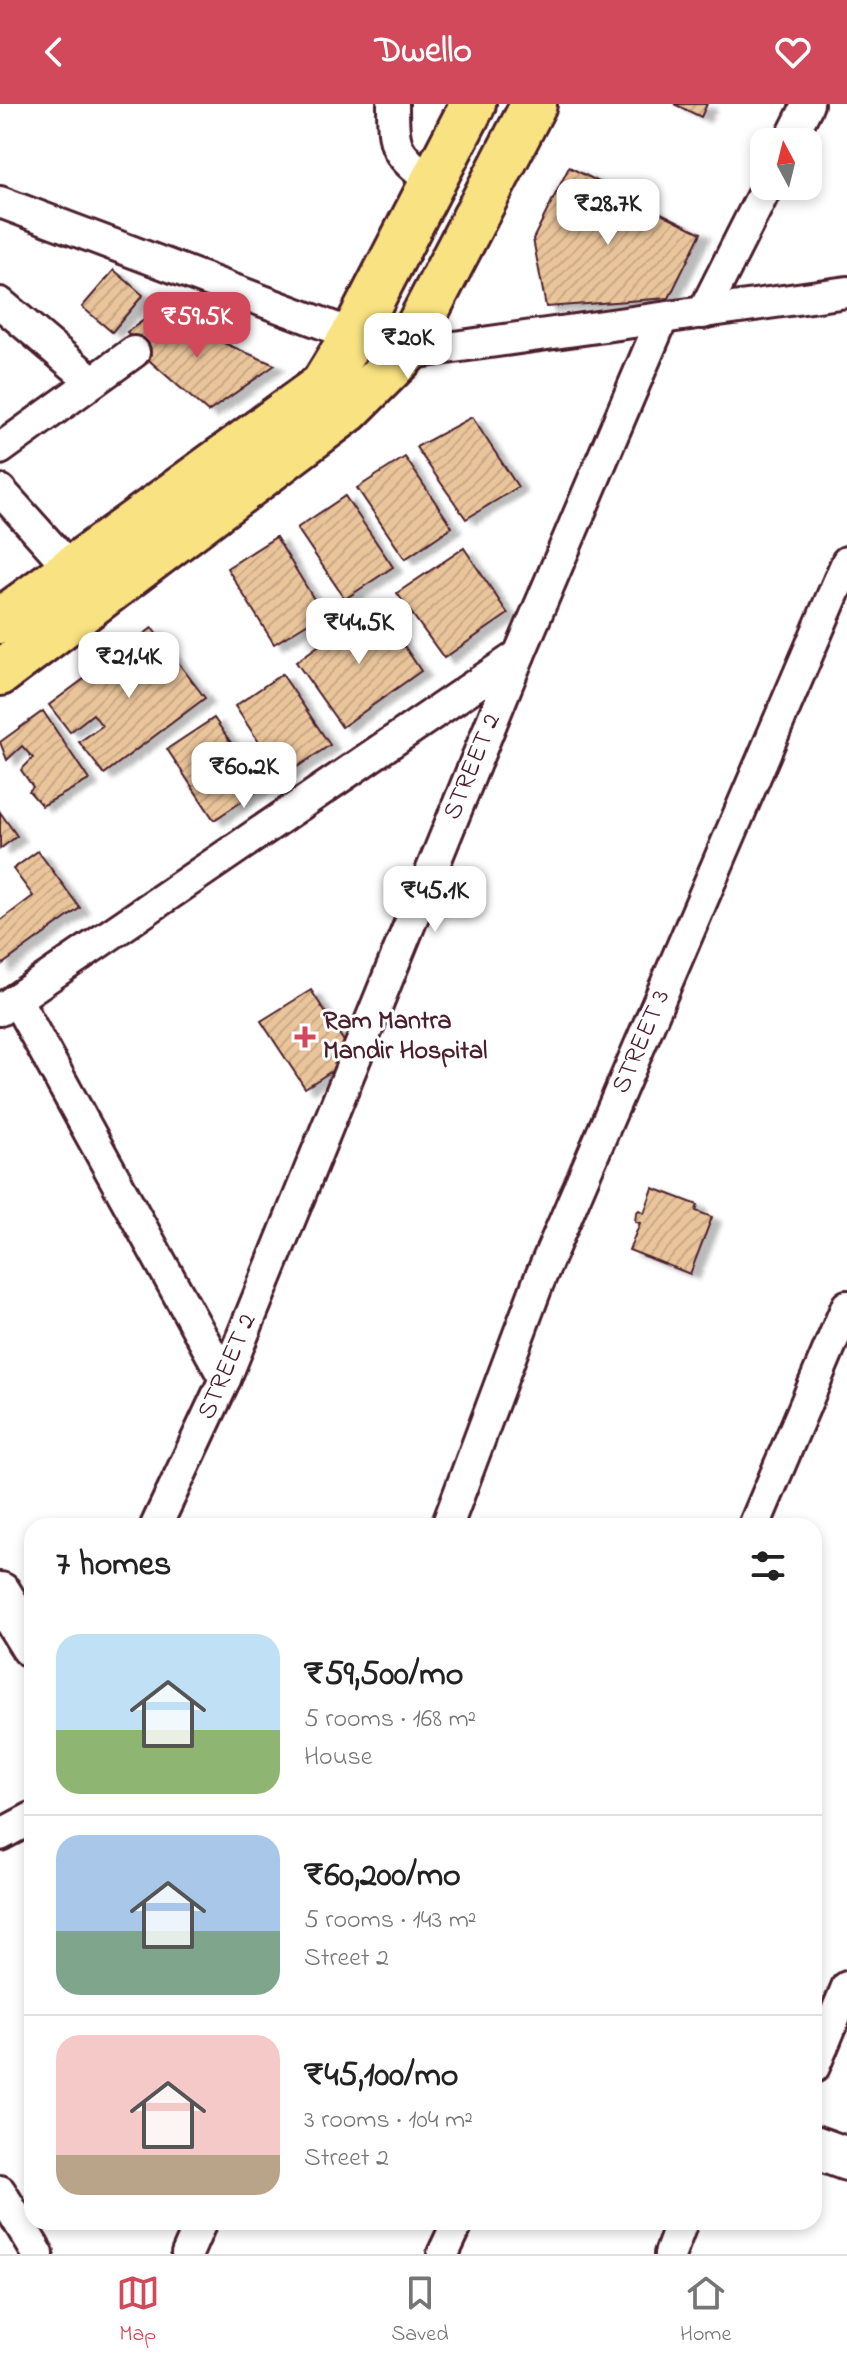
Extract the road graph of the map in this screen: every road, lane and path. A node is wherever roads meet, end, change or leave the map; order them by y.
1 (393, 104) edge
2 (473, 104) edge
3 (534, 104) edge
4 (808, 104) edge
5 (796, 128) edge
6 (432, 182) junction
7 (760, 200) edge
8 (0, 202) edge
9 (847, 292) edge
10 (0, 303) edge
11 (703, 313) junction
12 (662, 319) junction
13 (354, 334) junction
14 (134, 352) dead end
15 (404, 354) junction
16 (92, 381) junction
17 (0, 449) edge
18 (0, 490) edge
19 (847, 562) edge
20 (71, 569) junction
21 (0, 621) edge
22 (519, 655) junction
23 (0, 673) edge
24 (8, 1004) edge
25 (847, 1306) edge
26 (225, 1379) junction
27 (160, 1518) edge
28 (450, 1518) edge
29 (757, 1518) edge
30 (0, 1594) edge
31 (24, 1633) edge
32 (24, 1822) edge
33 (0, 1835) edge
34 (847, 1987) edge
35 (822, 2048) edge
36 (822, 2150) edge
37 (847, 2159) edge
38 (0, 2191) edge
39 (198, 2230) edge
40 (454, 2230) edge
41 (679, 2230) edge
42 (38, 2254) edge
43 (187, 2254) edge
44 (443, 2254) edge
45 (670, 2254) edge

1 - 6 street
2 - 6 main road
3 - 15 main road
4 - 5 street
6 - 13 main road
7 - 11 street
8 - 13 street
9 - 11 street
10 - 16 street
11 - 12 street
12 - 15 street
12 - 22 street, STREET 2
13 - 15 street
13 - 20 main road
14 - 16 street
15 - 23 main road
16 - 17 street
18 - 20 street
19 - 28 street, STREET 3
20 - 21 main road
22 - 24 street
22 - 26 street, STREET 2
24 - 26 street
25 - 29 street
26 - 27 street, STREET 2
30 - 31 street
32 - 33 street
34 - 35 street
36 - 37 street
38 - 42 street
39 - 43 street
40 - 44 street
41 - 45 street

